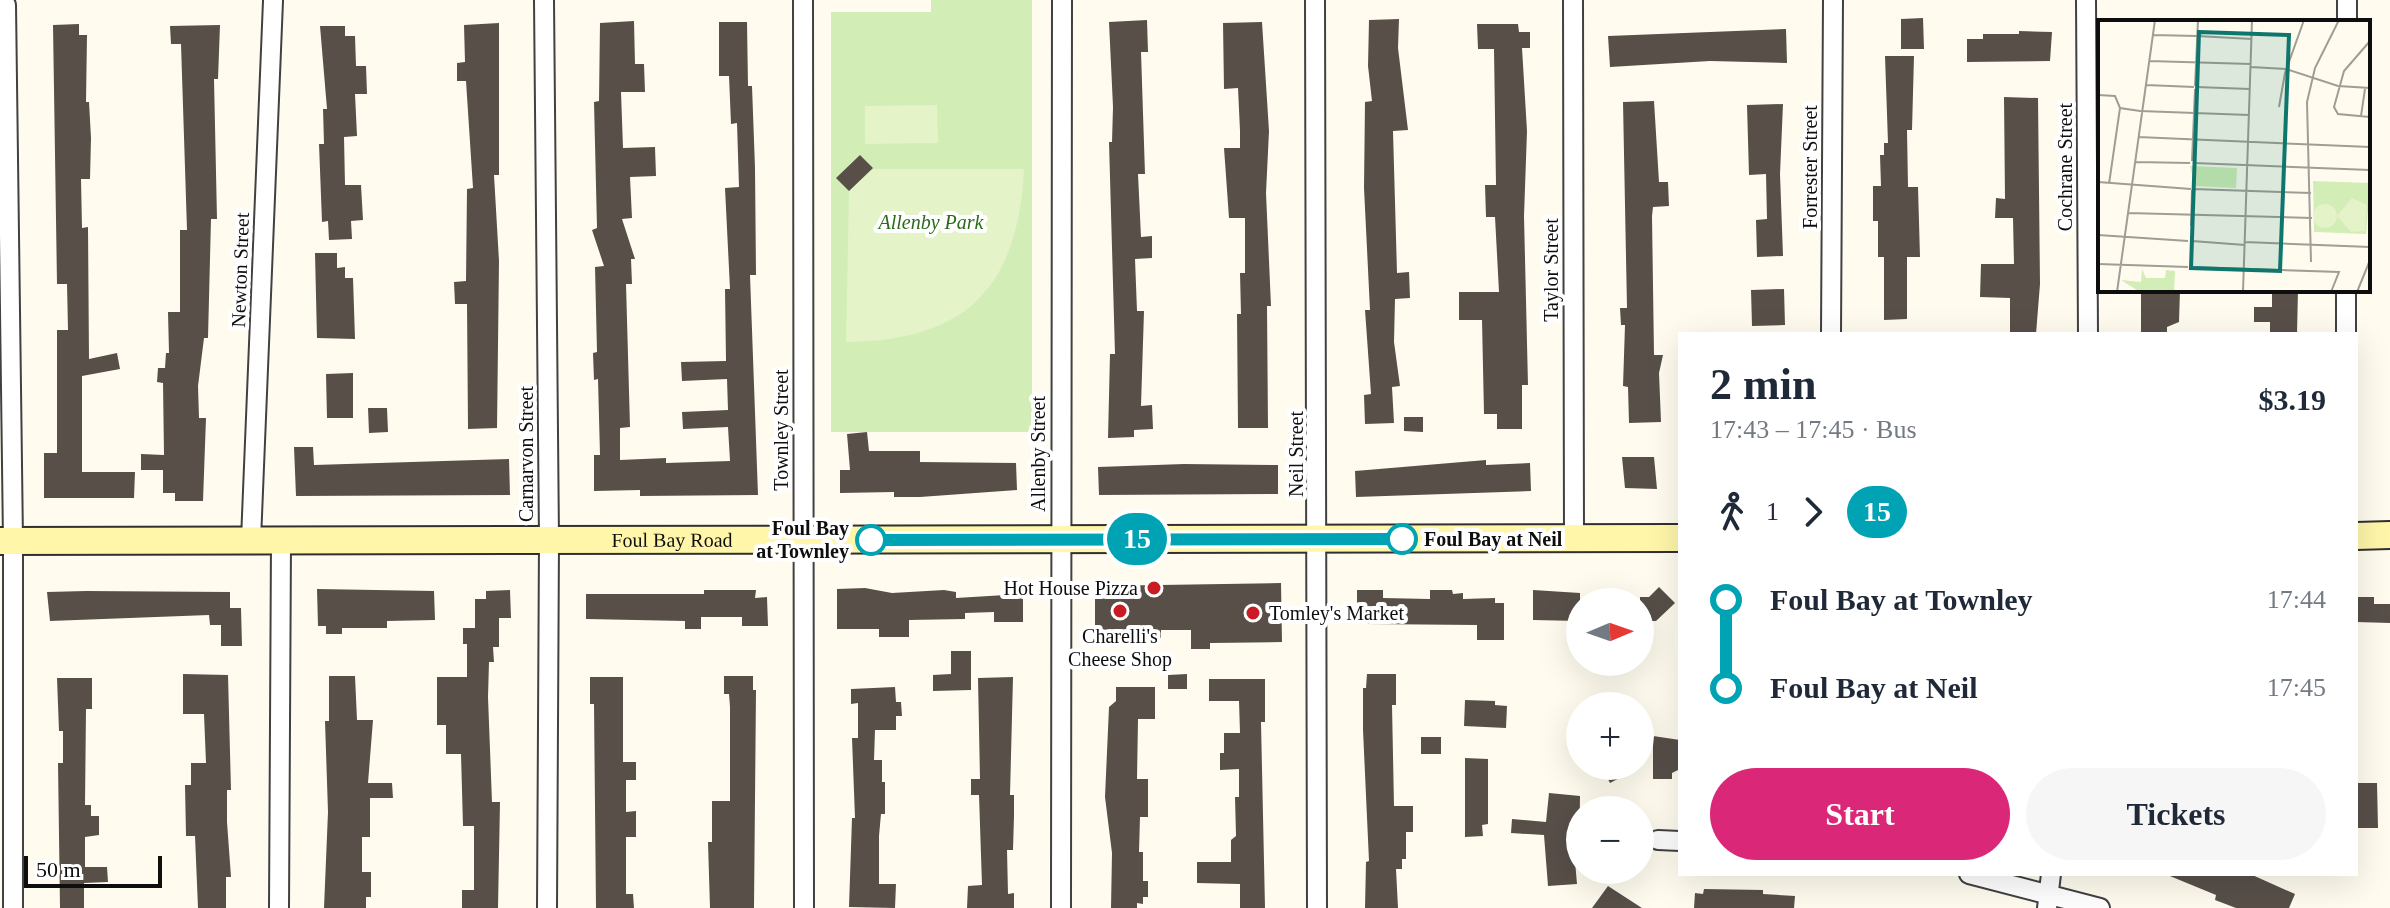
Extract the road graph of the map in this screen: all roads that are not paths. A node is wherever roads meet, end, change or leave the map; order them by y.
1 (271, 0) edge
2 (280, 0) edge
3 (544, 0) edge
4 (803, 0) edge
5 (1062, 0) edge
6 (1315, 0) edge
7 (1573, 0) edge
8 (1833, 0) edge
9 (2086, 0) edge
10 (8, 3) edge
11 (2346, 292) edge
12 (1831, 332) edge
13 (2088, 332) edge
14 (2346, 332) edge
15 (2390, 535) edge
16 (2358, 536) edge
17 (1678, 538) edge
18 (1060, 539) junction
19 (1318, 539) junction
20 (1574, 539) junction
21 (251, 540) junction
22 (549, 540) junction
23 (803, 540) junction
24 (6, 541) edge
25 (281, 541) junction
26 (1658, 840) dead end
27 (1678, 841) edge
28 (1975, 876) edge
29 (2051, 876) edge
30 (2048, 901) edge
31 (13, 908) edge
32 (279, 908) edge
33 (547, 908) edge
34 (804, 908) edge
35 (1061, 908) edge
36 (1317, 908) edge
37 (2100, 908) edge

1 - 2 street
1 - 21 street, Newton Street
3 - 22 street, Carnarvon Street
4 - 23 street, Townley Street
5 - 18 street, Allenby Street
6 - 19 street, Neil Street
7 - 20 street, Taylor Street
8 - 12 street, Forrester Street
9 - 13 street, Cochrane Street
10 - 24 street
11 - 14 street
15 - 16 main road
17 - 20 main road, Foul Bay Road
18 - 19 main road, Foul Bay Road
18 - 23 main road, Foul Bay Road
18 - 35 street, Allenby Street
19 - 20 main road, Foul Bay Road
19 - 36 street, Neil Street
21 - 24 main road, Foul Bay Road
21 - 25 main road, Foul Bay Road
22 - 23 main road, Foul Bay Road
22 - 25 main road, Foul Bay Road
22 - 33 street, Carnarvon Street
23 - 34 street, Townley Street
24 - 31 street
25 - 32 street
26 - 27 street
28 - 30 street
29 - 30 street
30 - 37 street

